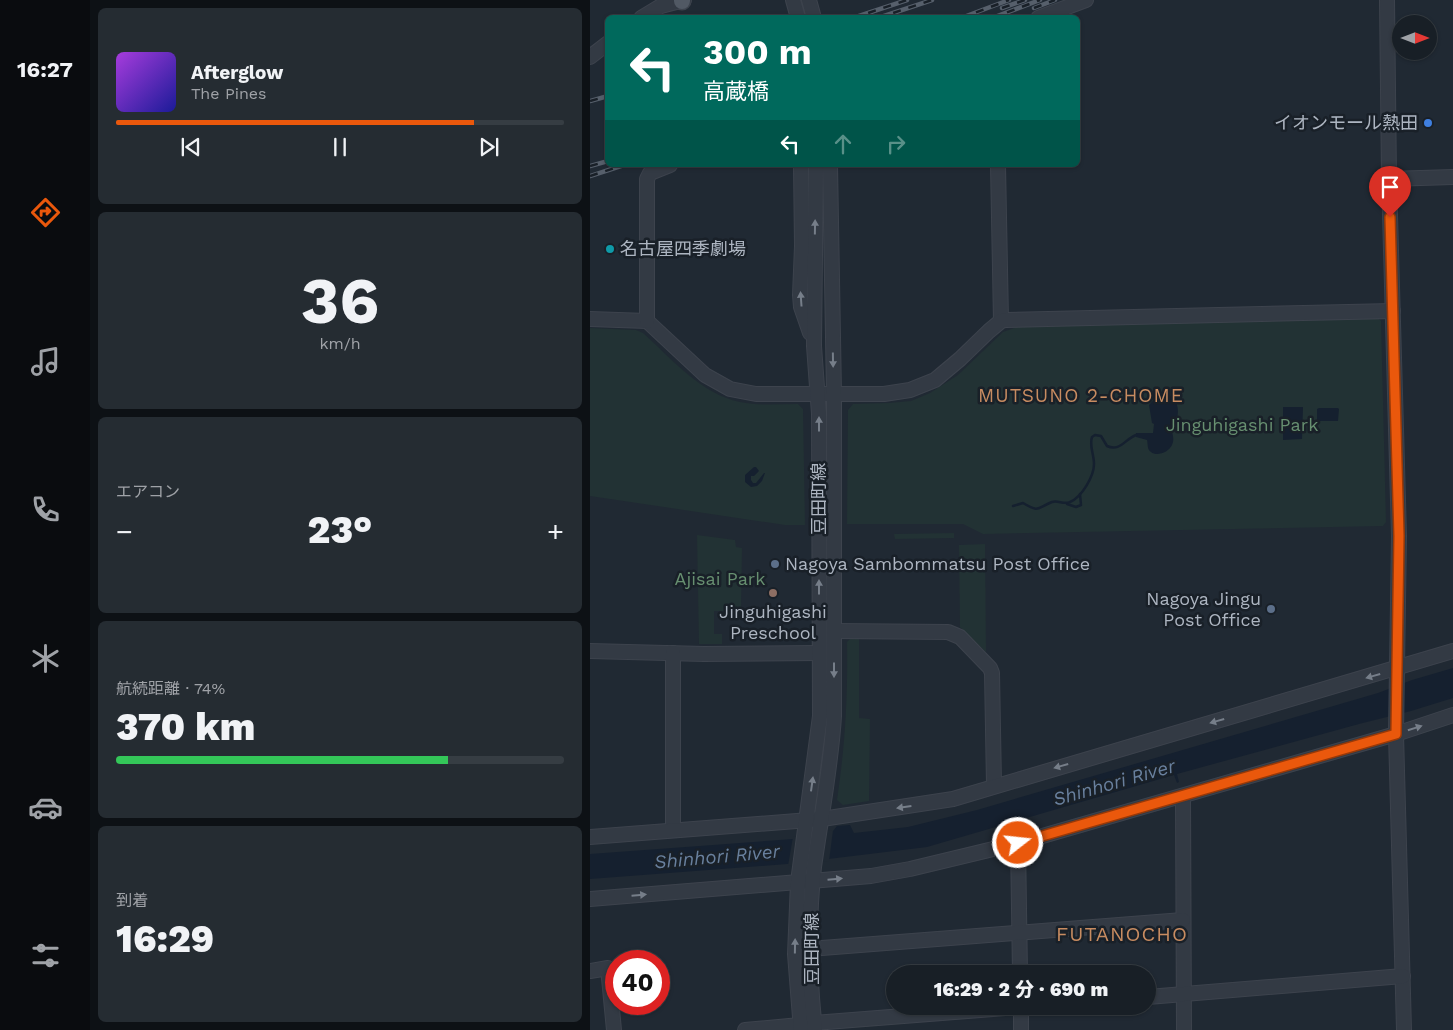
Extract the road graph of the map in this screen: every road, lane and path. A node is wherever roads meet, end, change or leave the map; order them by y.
1 (683, 0) edge
2 (793, 0) edge
3 (809, 0) edge
4 (1086, 0) edge
5 (1378, 0) edge
6 (1387, 0) edge
7 (1396, 0) edge
8 (645, 15) edge
9 (797, 15) edge
10 (813, 15) edge
11 (1046, 15) edge
12 (605, 45) edge
13 (590, 57) edge
14 (1388, 78) junction
15 (665, 167) edge
16 (801, 167) edge
17 (816, 167) edge
18 (830, 167) edge
19 (998, 167) edge
20 (1453, 177) edge
21 (1389, 179) junction
22 (1393, 311) junction
23 (590, 319) edge
24 (647, 321) junction
25 (1001, 321) junction
26 (814, 346) junction
27 (817, 394) junction
28 (834, 394) junction
29 (834, 632) junction
30 (590, 651) edge
31 (1453, 651) edge
32 (673, 653) junction
33 (820, 653) junction
34 (1397, 672) junction
35 (1453, 715) edge
36 (1396, 729) junction
37 (994, 786) junction
38 (1183, 796) junction
39 (813, 826) junction
40 (673, 830) junction
41 (590, 836) edge
42 (1018, 843) junction
43 (814, 875) junction
44 (798, 876) junction
45 (590, 899) edge
46 (1183, 920) junction
47 (1020, 934) junction
48 (809, 949) junction
49 (1020, 965) edge
50 (590, 971) edge
51 (1403, 976) junction
52 (1183, 994) junction
53 (1156, 996) edge
54 (938, 1015) edge
55 (1023, 1015) edge
56 (808, 1027) edge
57 (614, 1030) edge
58 (745, 1030) edge
59 (1021, 1030) edge
60 (1184, 1030) edge
61 (1404, 1030) edge

1 - 8 street
2 - 9 street
3 - 10 street
4 - 11 street
5 - 14 street
6 - 14 street
7 - 14 street
12 - 13 street
14 - 21 street
15 - 24 street
26 -> 16 street
26 -> 17 street, 豆田町線
18 -> 28 street, 豆田町線
19 - 25 street
20 - 21 street
21 - 22 street
22 - 25 street
22 - 34 street
23 - 24 street
24 - 27 street
25 - 28 street
26 - 27 street, 豆田町線
27 - 28 street
33 -> 27 street, 豆田町線
28 - 29 street, 豆田町線
29 - 37 street
29 -> 39 street, 豆田町線
30 - 32 street
31 - 34 street
32 - 33 street
32 - 40 street
39 -> 33 street, 豆田町線
34 - 36 street
34 -> 37 street
36 -> 35 street
36 - 38 street
36 - 51 street
37 -> 39 street
38 - 42 street
38 - 46 street
39 - 40 street
39 - 43 street, 豆田町線
39 - 44 street, 豆田町線
40 - 41 street
43 -> 42 street
42 - 47 street
43 - 44 street
43 - 48 street, 豆田町線
45 -> 44 street
56 -> 44 street, 豆田町線
46 - 47 street
46 - 52 street
47 - 48 street
47 - 49 street
48 - 56 street, 豆田町線
50 - 57 street
51 - 52 street
51 - 61 street
52 - 53 street
52 - 60 street
54 - 56 street
55 - 59 street
56 - 58 street

